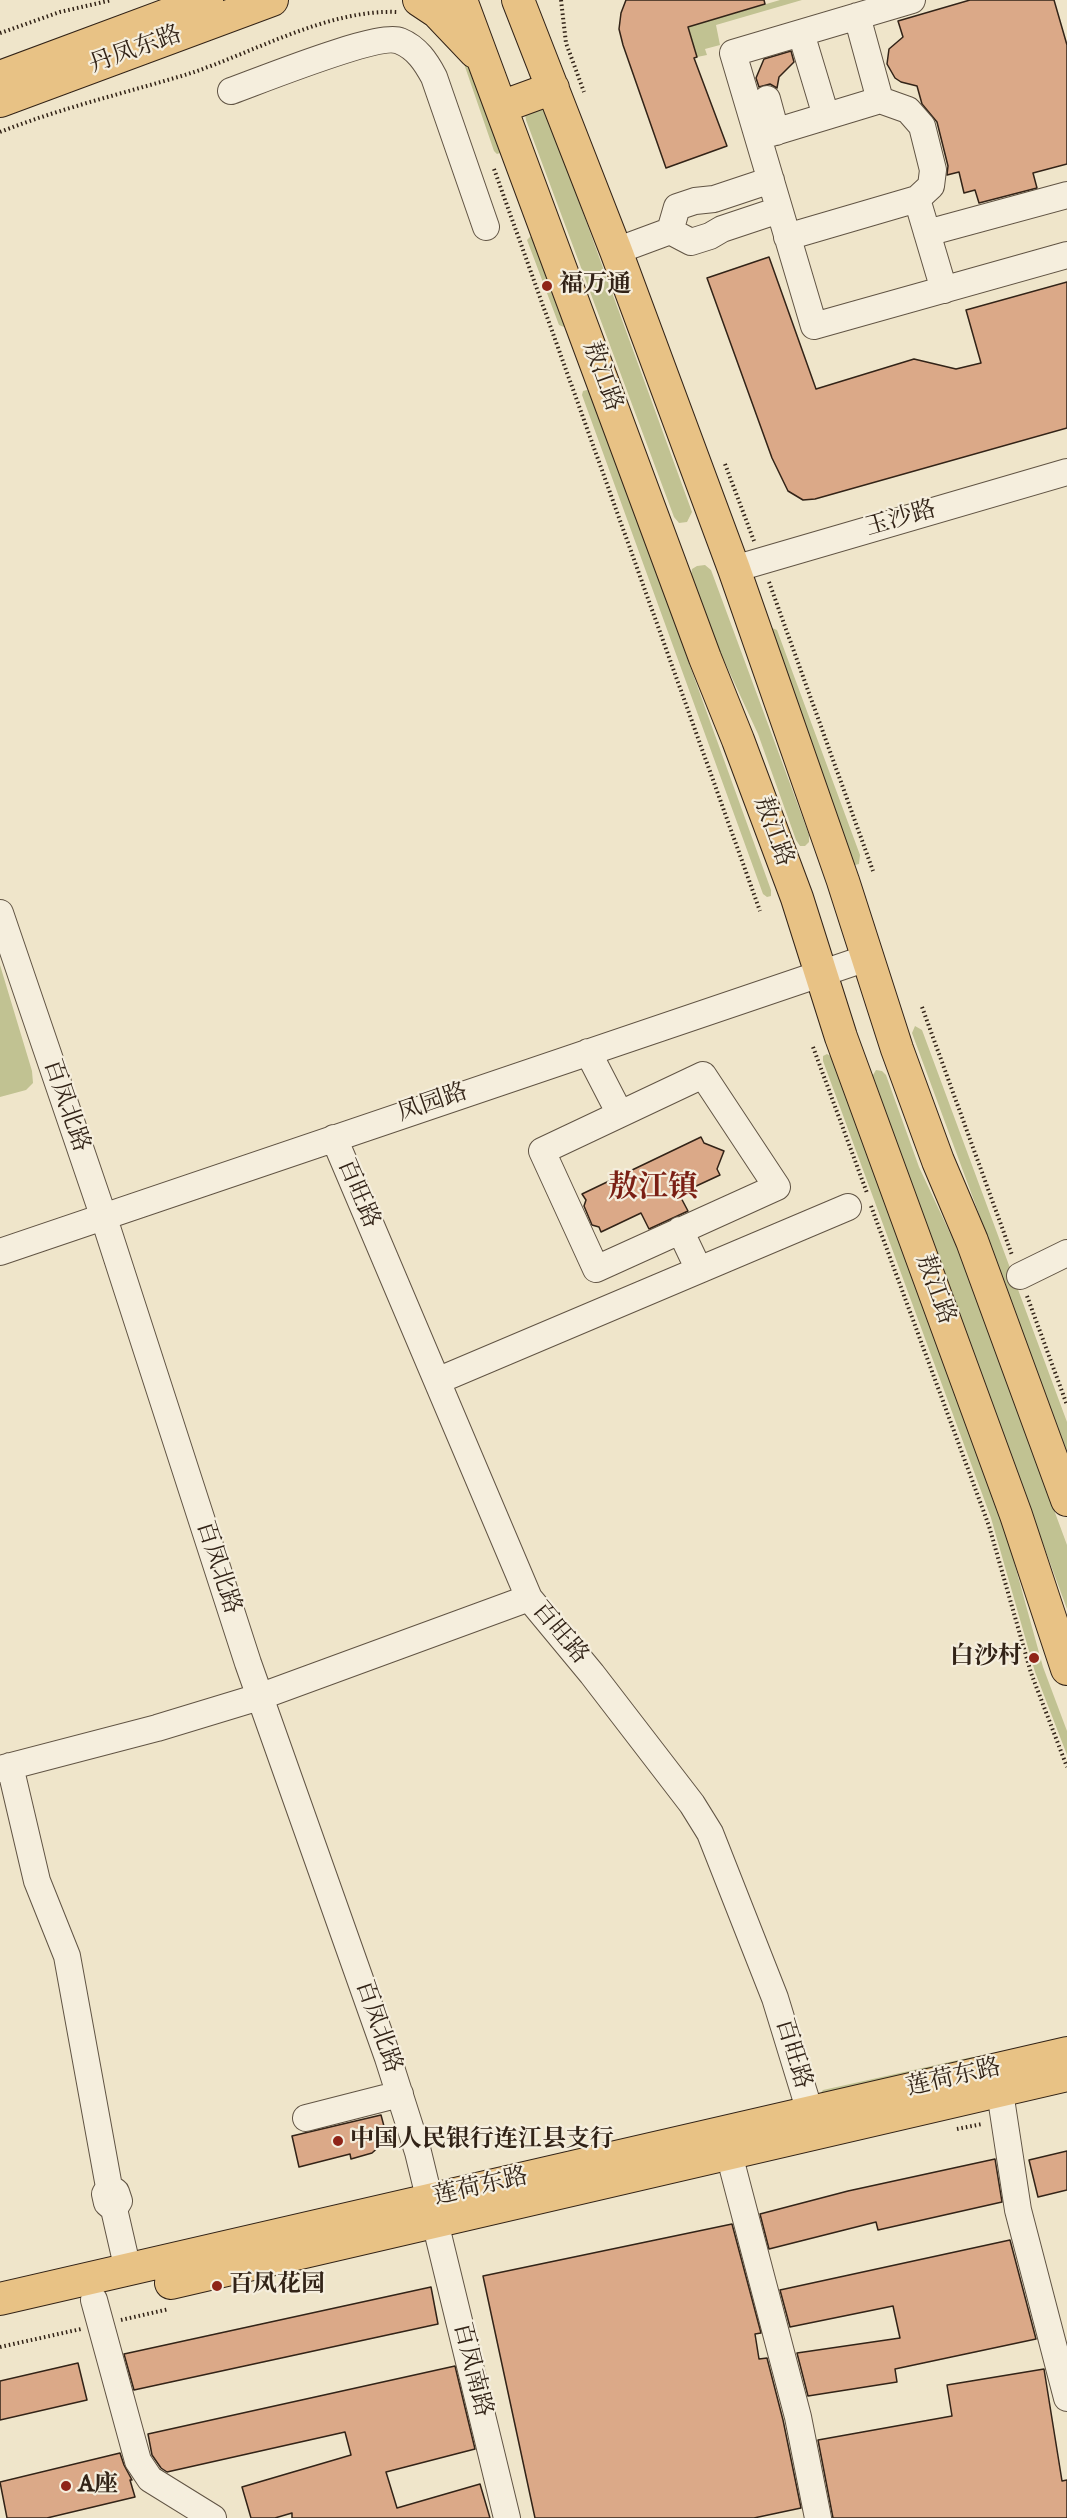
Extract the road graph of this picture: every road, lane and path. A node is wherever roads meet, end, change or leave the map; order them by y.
1 (112, 0) edge
2 (207, 0) edge
3 (272, 0) edge
4 (462, 0) edge
5 (518, 0) edge
6 (542, 0) edge
7 (912, 0) edge
8 (412, 6) edge
9 (154, 9) edge
10 (857, 16) junction
11 (0, 33) edge
12 (801, 33) junction
13 (537, 47) junction
14 (484, 62) junction
15 (0, 77) edge
16 (553, 88) junction
17 (231, 91) dead end
18 (767, 99) dead end
19 (880, 100) junction
20 (0, 101) edge
21 (501, 107) junction
22 (826, 117) junction
23 (0, 132) edge
24 (767, 135) junction
25 (492, 164) dead end
26 (771, 180) junction
27 (1067, 195) edge
28 (979, 203) dead end
29 (779, 210) junction
30 (923, 217) junction
31 (486, 226) dead end
32 (670, 231) junction
33 (787, 237) junction
34 (616, 251) junction
35 (1067, 255) edge
36 (944, 290) junction
37 (1067, 472) edge
38 (735, 490) dead end
39 (748, 565) junction
40 (831, 850) junction
41 (786, 867) junction
42 (873, 871) dead end
43 (760, 911) dead end
44 (0, 913) edge
45 (867, 958) junction
46 (821, 973) junction
47 (922, 1007) dead end
48 (813, 1047) dead end
49 (897, 1049) junction
50 (588, 1052) junction
51 (852, 1066) junction
52 (620, 1114) junction
53 (334, 1138) junction
54 (848, 1207) dead end
55 (103, 1215) junction
56 (680, 1230) junction
57 (0, 1252) edge
58 (1067, 1252) edge
59 (699, 1270) junction
60 (1020, 1276) junction
61 (437, 1381) junction
62 (1067, 1405) edge
63 (1067, 1500) edge
64 (529, 1598) junction
65 (1067, 1669) edge
66 (260, 1697) junction
67 (5, 1767) edge
68 (1067, 1767) edge
69 (1061, 2065) edge
70 (1000, 2091) junction
71 (400, 2094) junction
72 (810, 2112) junction
73 (306, 2118) dead end
74 (729, 2154) junction
75 (432, 2211) junction
76 (128, 2270) junction
77 (0, 2299) edge
78 (94, 2300) junction
79 (0, 2321) edge
80 (1067, 2398) edge
81 (213, 2518) edge
82 (507, 2518) edge
83 (818, 2518) edge

1 - 11 path
2 - 9 main road, 丹凤东路
3 - 20 main road, 丹凤东路
4 - 14 main road, 敖江路
5 - 13 main road, 敖江路
6 - 13 main road
7 - 10 street
8 - 14 main road
8 - 23 path
9 - 15 main road, 丹凤东路
10 - 12 street
10 - 19 street
12 - 22 street
12 - 24 street
13 - 16 main road, 敖江路
14 - 21 main road, 敖江路
16 - 21 main road
16 - 34 main road, 敖江路
17 - 31 street
18 - 24 street
19 - 22 street
19 - 30 street
21 - 41 main road, 敖江路
22 - 24 street
24 - 26 street
25 - 43 path
26 - 29 street
26 - 32 street
27 - 30 street
28 - 30 street
29 - 32 street
29 - 33 street
30 - 33 street
30 - 36 street
32 - 34 street
33 - 36 street
34 - 39 main road, 敖江路
35 - 36 street
37 - 39 street, 玉沙路
38 - 39 path
39 - 40 main road, 敖江路
39 - 42 path
40 - 41 main road
40 - 45 main road, 敖江路
41 - 46 main road, 敖江路
44 - 55 street, 百凤北路
45 - 46 street, 凤园路
45 - 49 main road, 敖江路
46 - 50 street, 凤园路
46 - 51 main road, 敖江路
47 - 60 path
48 - 68 path
49 - 51 main road
49 - 63 main road, 敖江路
50 - 52 street
50 - 53 street, 凤园路
51 - 65 main road, 敖江路
52 - 56 street
52 - 56 street
53 - 55 street, 凤园路
53 - 61 street, 百旺路
54 - 59 street
55 - 57 street, 凤园路
55 - 66 street, 百凤北路
56 - 59 street
58 - 60 street
59 - 61 street
60 - 62 path
61 - 64 street, 百旺路
64 - 66 street
64 - 72 street, 百旺路
66 - 67 street
66 - 71 street, 百凤北路
67 - 76 street
69 - 70 main road, 莲荷东路
69 - 72 main road, 莲荷东路
70 - 74 main road, 莲荷东路
70 - 80 street
71 - 73 street
71 - 75 street, 百凤北路
72 - 75 main road, 莲荷东路
74 - 75 main road, 莲荷东路
74 - 83 street
75 - 76 main road, 莲荷东路
75 - 78 main road, 莲荷东路
75 - 82 street, 百凤南路
76 - 77 main road, 莲荷东路
78 - 79 main road, 莲荷东路
78 - 81 street

